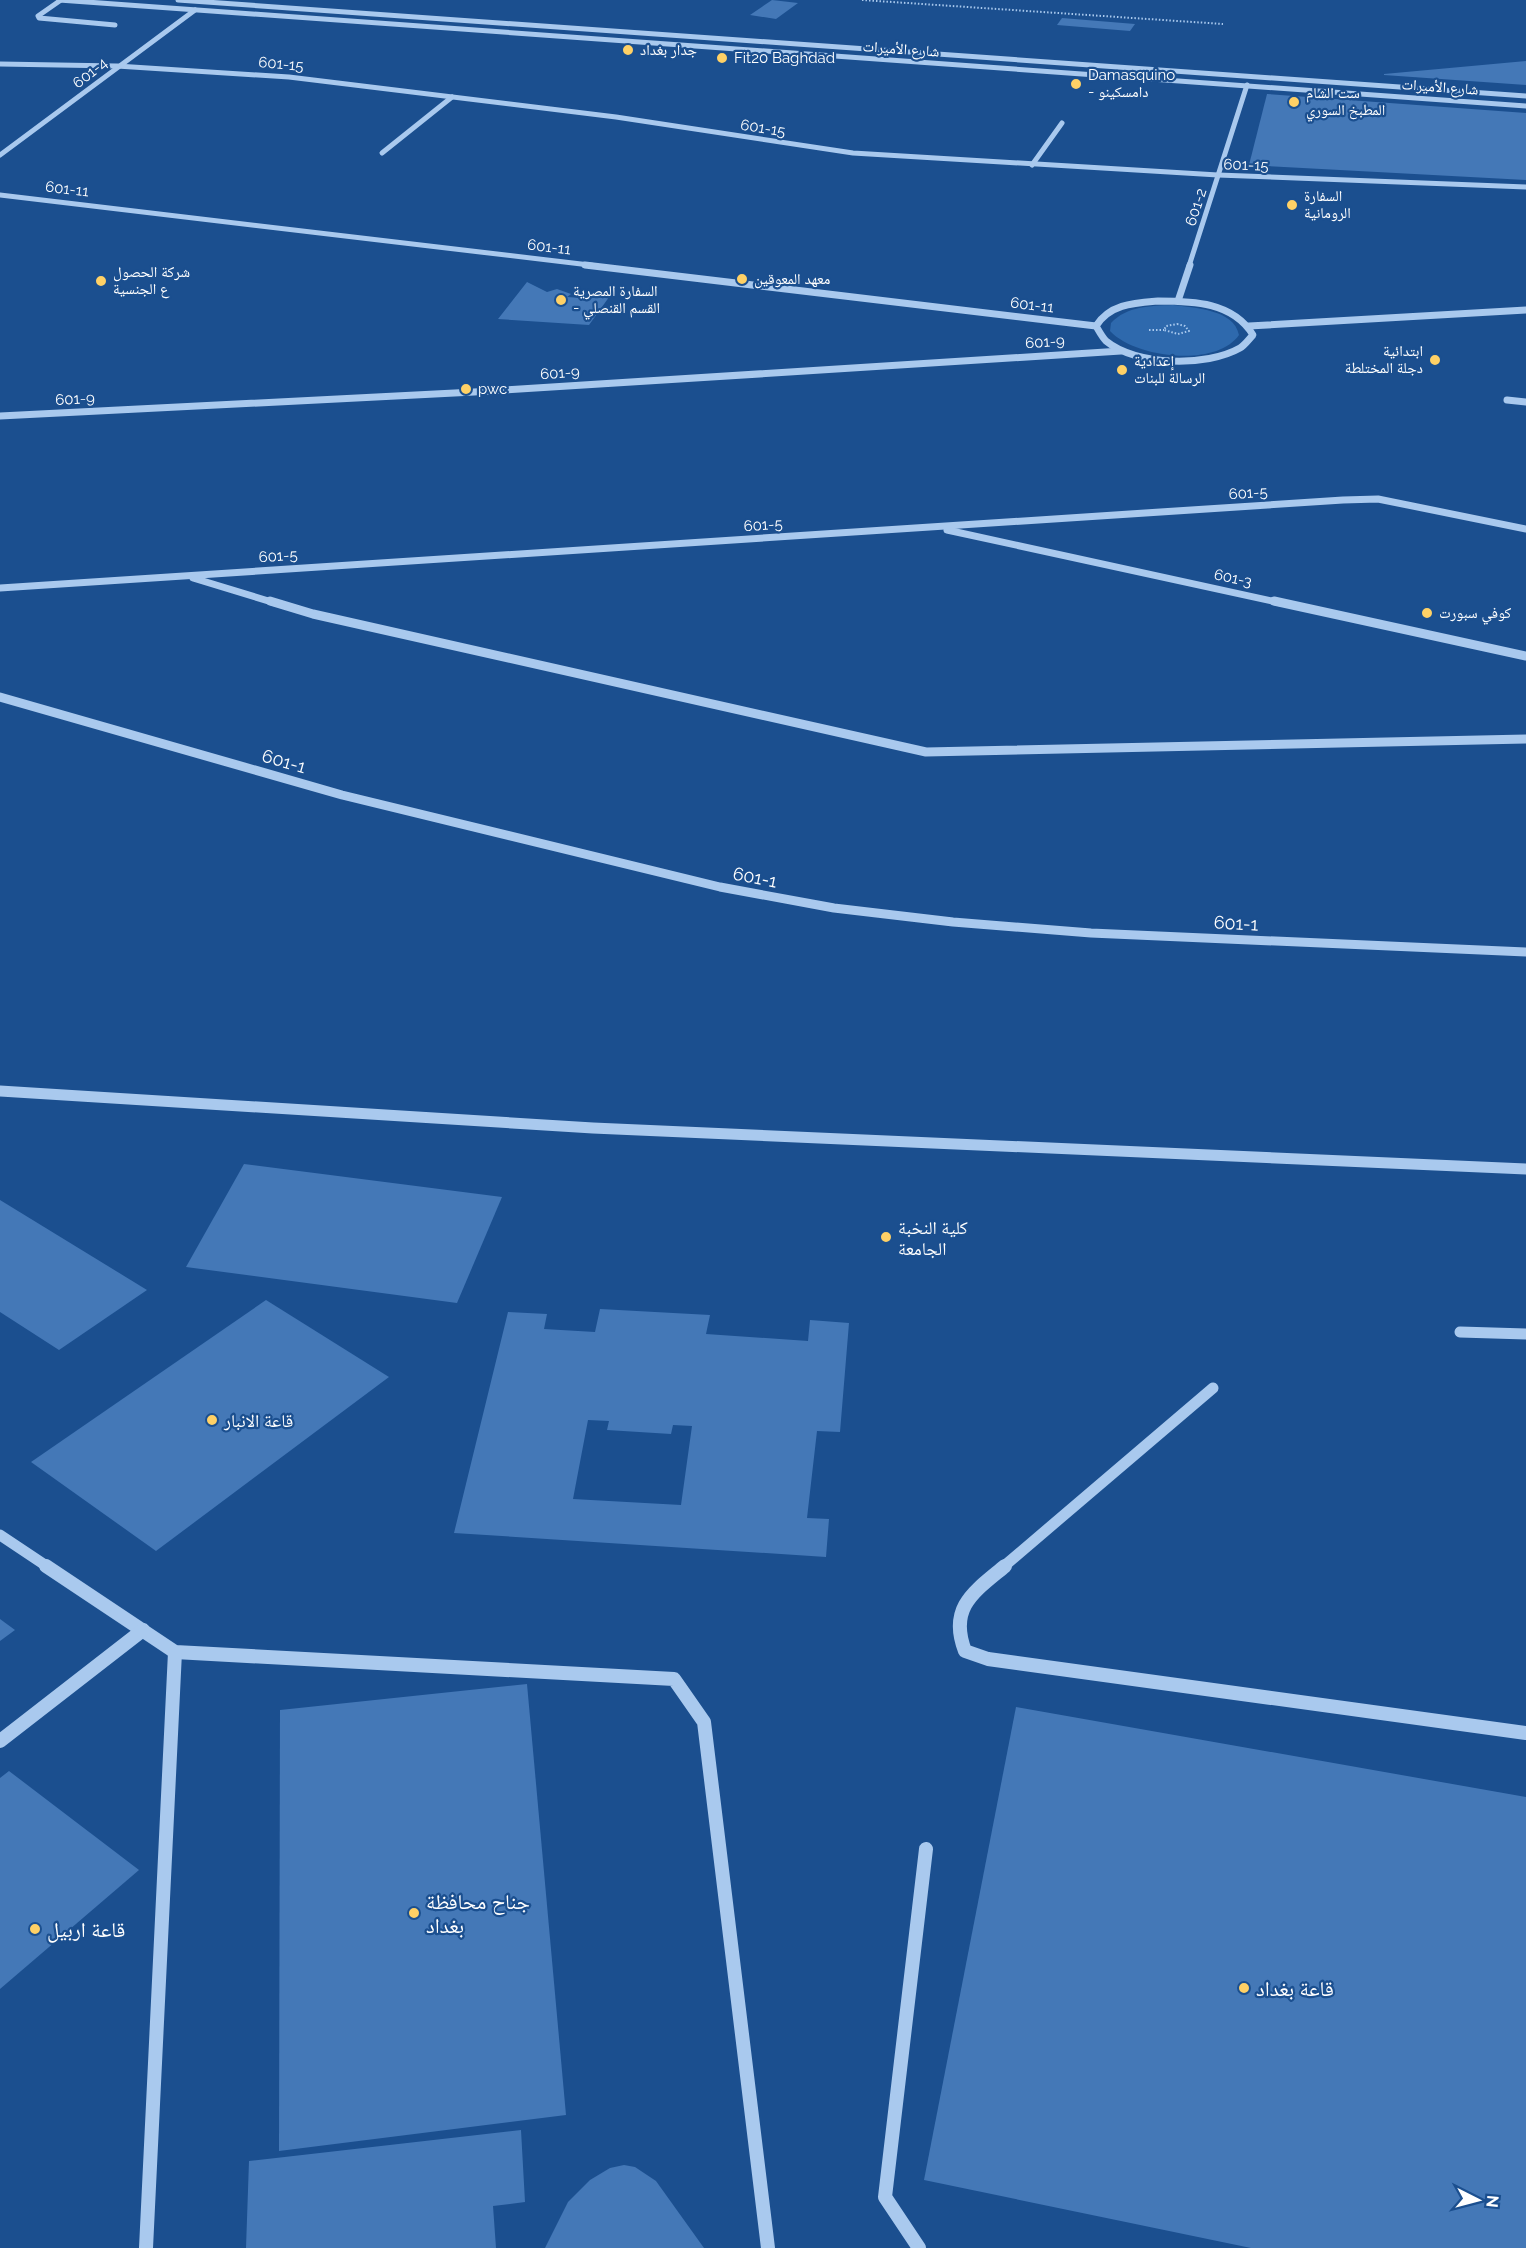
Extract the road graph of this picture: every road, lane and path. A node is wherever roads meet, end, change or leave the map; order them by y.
1 (60, 0) edge
2 (178, 0) edge
3 (861, 0) edge
4 (869, 0) edge
5 (195, 10) junction
6 (1223, 24) dead end
7 (115, 25) dead end
8 (0, 64) edge
9 (117, 66) junction
10 (1247, 86) junction
11 (452, 96) junction
12 (1526, 96) edge
13 (1526, 105) edge
14 (1062, 123) dead end
15 (382, 153) dead end
16 (0, 155) edge
17 (1032, 165) junction
18 (1218, 176) junction
19 (1526, 187) edge
20 (0, 195) edge
21 (1178, 301) junction
22 (1526, 310) edge
23 (1095, 326) junction
24 (1249, 326) junction
25 (1121, 351) junction
26 (1507, 400) dead end
27 (1526, 402) edge
28 (0, 416) edge
29 (935, 527) junction
30 (1526, 529) edge
31 (184, 576) junction
32 (0, 588) edge
33 (1526, 656) edge
34 (0, 697) edge
35 (1526, 739) edge
36 (1526, 952) edge
37 (0, 1090) edge
38 (1526, 1169) edge
39 (1460, 1332) dead end
40 (1526, 1334) edge
41 (1213, 1388) dead end
42 (0, 1535) edge
43 (143, 1630) junction
44 (175, 1652) junction
45 (1526, 1733) edge
46 (0, 1741) edge
47 (926, 1849) dead end
48 (146, 2248) edge
49 (768, 2248) edge
50 (919, 2248) edge

1 - 5 street, شارع الأميرات
1 - 7 street
2 - 12 street, شارع الأميرات
3 - 4 path
4 - 6 path
5 - 9 street, 601-4
5 - 10 street, شارع الأميرات
8 - 9 street, 601-15
9 - 11 street, 601-15
9 - 16 street, 601-4
10 - 13 street, شارع الأميرات
10 - 18 street, 601-2
11 - 15 street
11 - 17 street, 601-15
14 - 17 street
17 - 18 street, 601-15
18 - 19 street, 601-15
18 - 21 street, 601-2
20 - 23 street, 601-11
21 - 23 street
21 - 24 street
22 - 24 street
23 - 25 street
24 - 25 street
25 - 28 street, 601-9
26 - 27 street
29 - 30 street, 601-5
29 - 31 street, 601-5
29 - 33 street, 601-3
31 - 32 street, 601-5
31 - 35 street
34 - 36 street, 601-1
37 - 38 street
39 - 40 street
41 - 45 street
42 - 43 street
43 - 44 street
43 - 46 street
44 - 48 street
44 - 49 street
47 - 50 street

